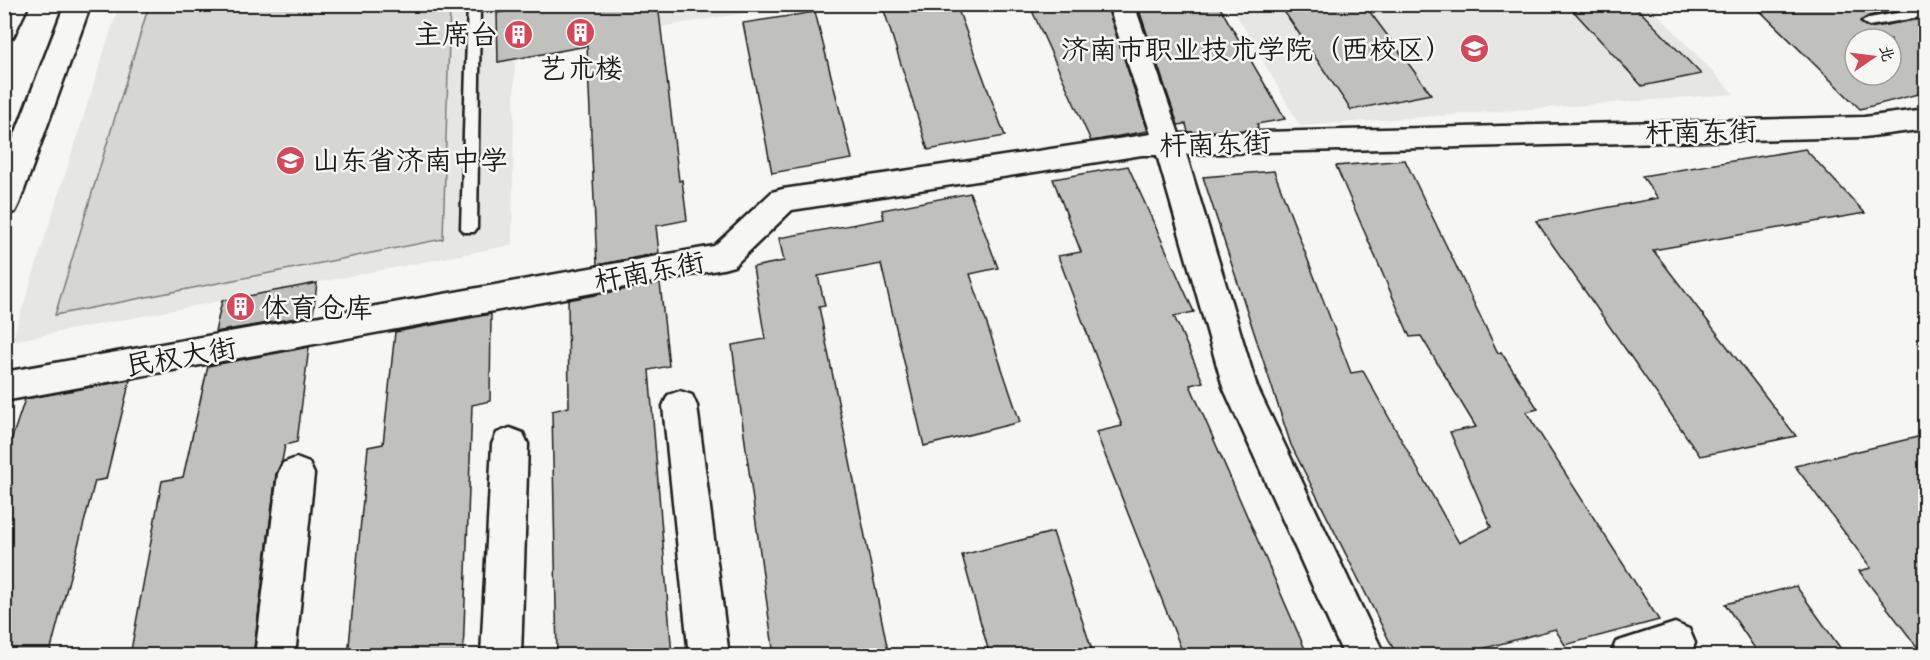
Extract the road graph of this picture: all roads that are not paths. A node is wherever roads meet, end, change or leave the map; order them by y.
1 (16, 4) edge
2 (78, 4) edge
3 (474, 4) edge
4 (1121, 4) edge
5 (1926, 12) edge
6 (1869, 22) dead end
7 (4, 31) edge
8 (1926, 119) edge
9 (1168, 143) junction
10 (4, 204) edge
11 (469, 228) dead end
12 (534, 293) joint
13 (4, 387) edge
14 (680, 406) dead end
15 (510, 444) dead end
16 (296, 474) dead end
17 (1675, 644) dead end
18 (275, 656) edge
19 (501, 656) edge
20 (709, 656) edge
21 (1365, 656) edge
22 (1630, 656) edge

1 - 7 street
2 - 10 street
3 - 11 lane
4 - 9 street
5 - 6 lane
8 - 9 street, 杆南东街
9 - 12 street, 杆南东街
9 - 21 street
12 - 13 street, 民权大街
14 - 20 street
15 - 19 street
16 - 18 street
17 - 22 street

